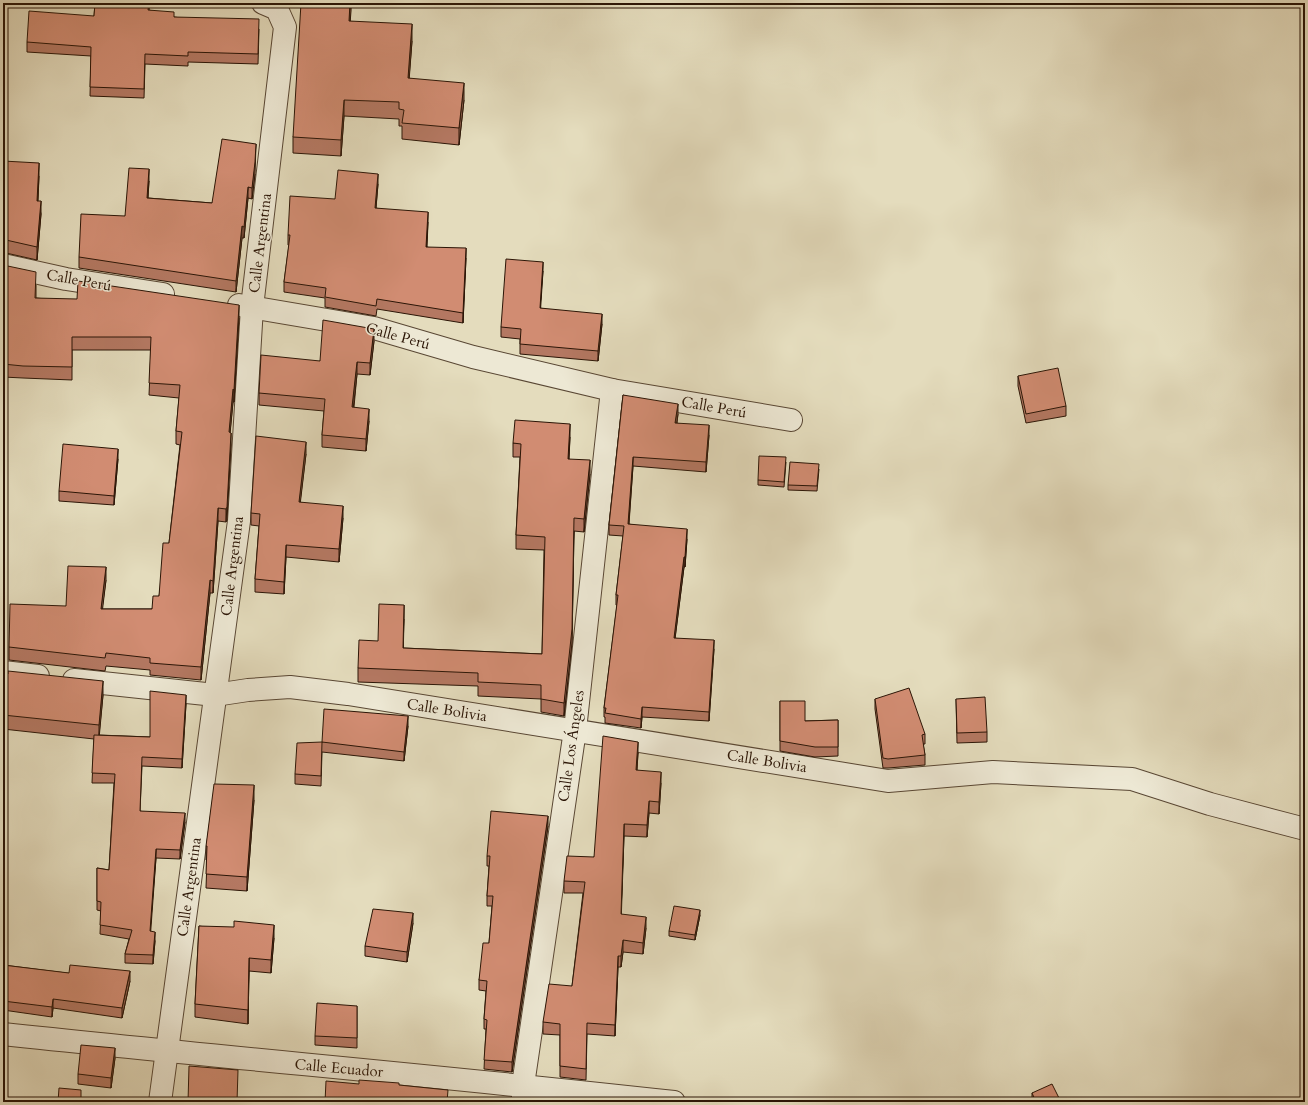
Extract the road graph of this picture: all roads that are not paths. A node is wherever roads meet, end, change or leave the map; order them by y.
1 (263, 3) edge
2 (3, 265) edge
3 (183, 296) edge
4 (221, 302) edge
5 (252, 307) junction
6 (612, 390) junction
7 (791, 420) dead end
8 (3, 672) edge
9 (215, 695) junction
10 (575, 730) junction
11 (1305, 829) edge
12 (3, 1034) edge
13 (166, 1052) junction
14 (523, 1094) edge
15 (160, 1102) edge
16 (674, 1102) edge

1 - 5 street, Calle Argentina
2 - 3 street, Calle Perú
4 - 5 street, Calle Perú
5 - 6 street, Calle Perú
5 - 9 street, Calle Argentina
6 - 7 street, Calle Perú
6 - 10 street, Calle Los Ángeles
8 - 9 street, Calle Bolivia
9 - 10 street, Calle Bolivia
9 - 13 street, Calle Argentina
10 - 11 street, Calle Bolivia
10 - 14 street, Calle Los Ángeles
12 - 13 street, Calle Ecuador
13 - 14 street, Calle Ecuador
13 - 15 street, Calle Argentina
14 - 16 street, Calle Ecuador

